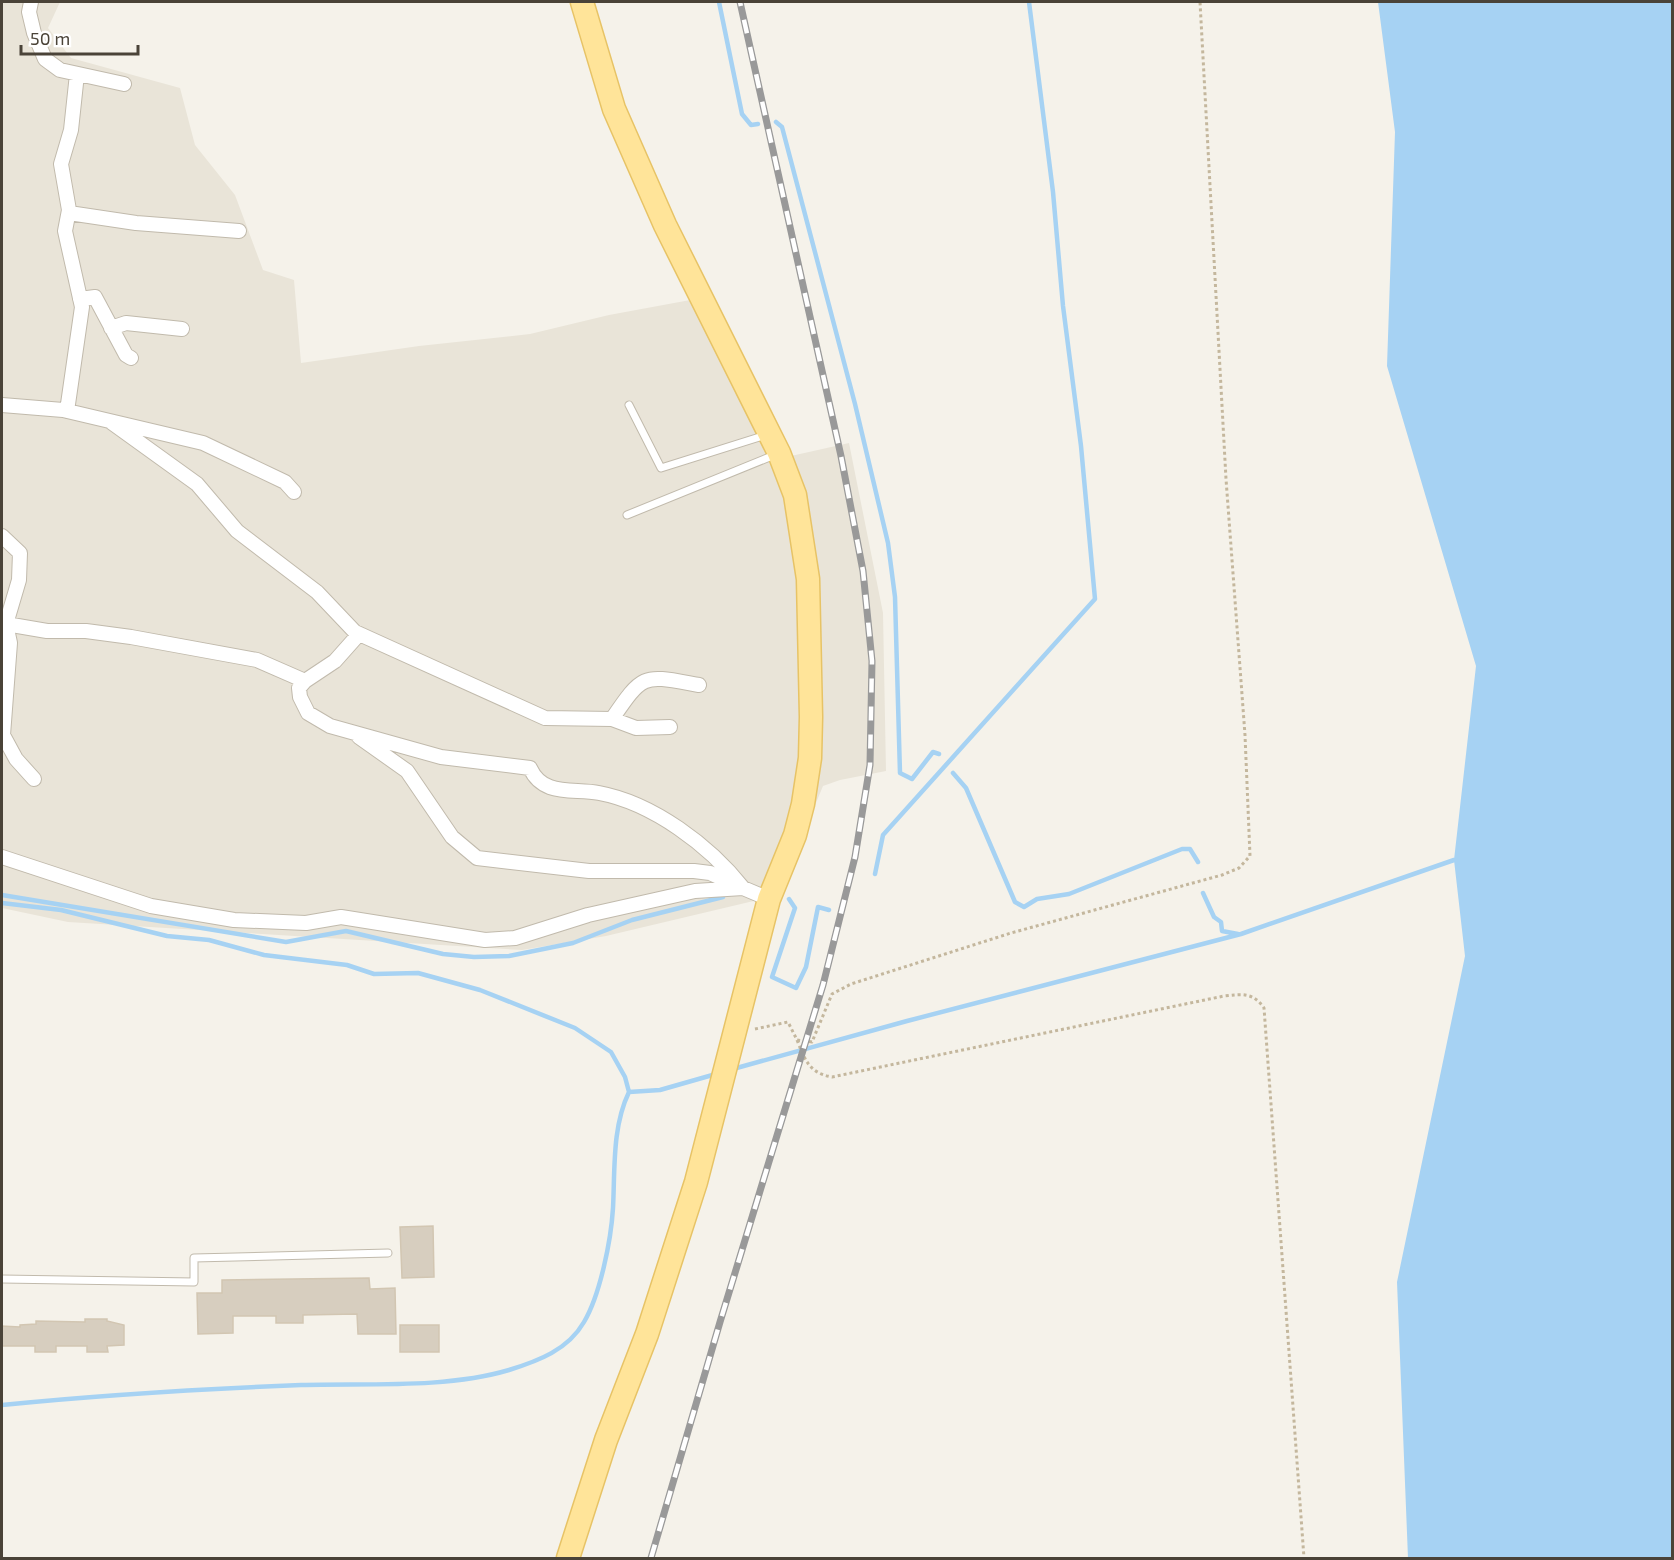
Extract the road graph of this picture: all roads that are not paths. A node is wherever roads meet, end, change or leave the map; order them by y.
1 (31, 2) edge
2 (582, 2) edge
3 (78, 74) junction
4 (124, 84) dead end
5 (69, 213) junction
6 (239, 231) dead end
7 (80, 299) junction
8 (111, 328) junction
9 (182, 329) dead end
10 (131, 358) dead end
11 (2, 405) edge
12 (629, 405) dead end
13 (67, 411) junction
14 (111, 422) junction
15 (774, 444) junction
16 (294, 492) dead end
17 (627, 515) dead end
18 (2, 536) edge
19 (4, 625) edge
20 (359, 634) junction
21 (305, 681) junction
22 (699, 685) dead end
23 (612, 719) junction
24 (670, 727) dead end
25 (354, 732) junction
26 (34, 779) dead end
27 (2, 857) edge
28 (743, 888) junction
29 (769, 899) junction
30 (388, 1253) dead end
31 (2, 1279) edge
32 (568, 1558) edge

1 - 3 street
2 - 15 main road
3 - 4 street
3 - 5 street
5 - 6 street
5 - 7 street
7 - 8 street
7 - 13 street
8 - 9 street
8 - 10 street
11 - 13 street
12 - 15 lane
13 - 14 street
14 - 16 street
14 - 20 street
15 - 17 lane
15 - 29 main road
18 - 19 street
19 - 21 street
19 - 26 street
20 - 21 street
20 - 23 street
21 - 25 street
22 - 23 street
23 - 24 street
25 - 28 street
25 - 28 street
27 - 28 street
28 - 29 street
29 - 32 main road
30 - 31 lane

